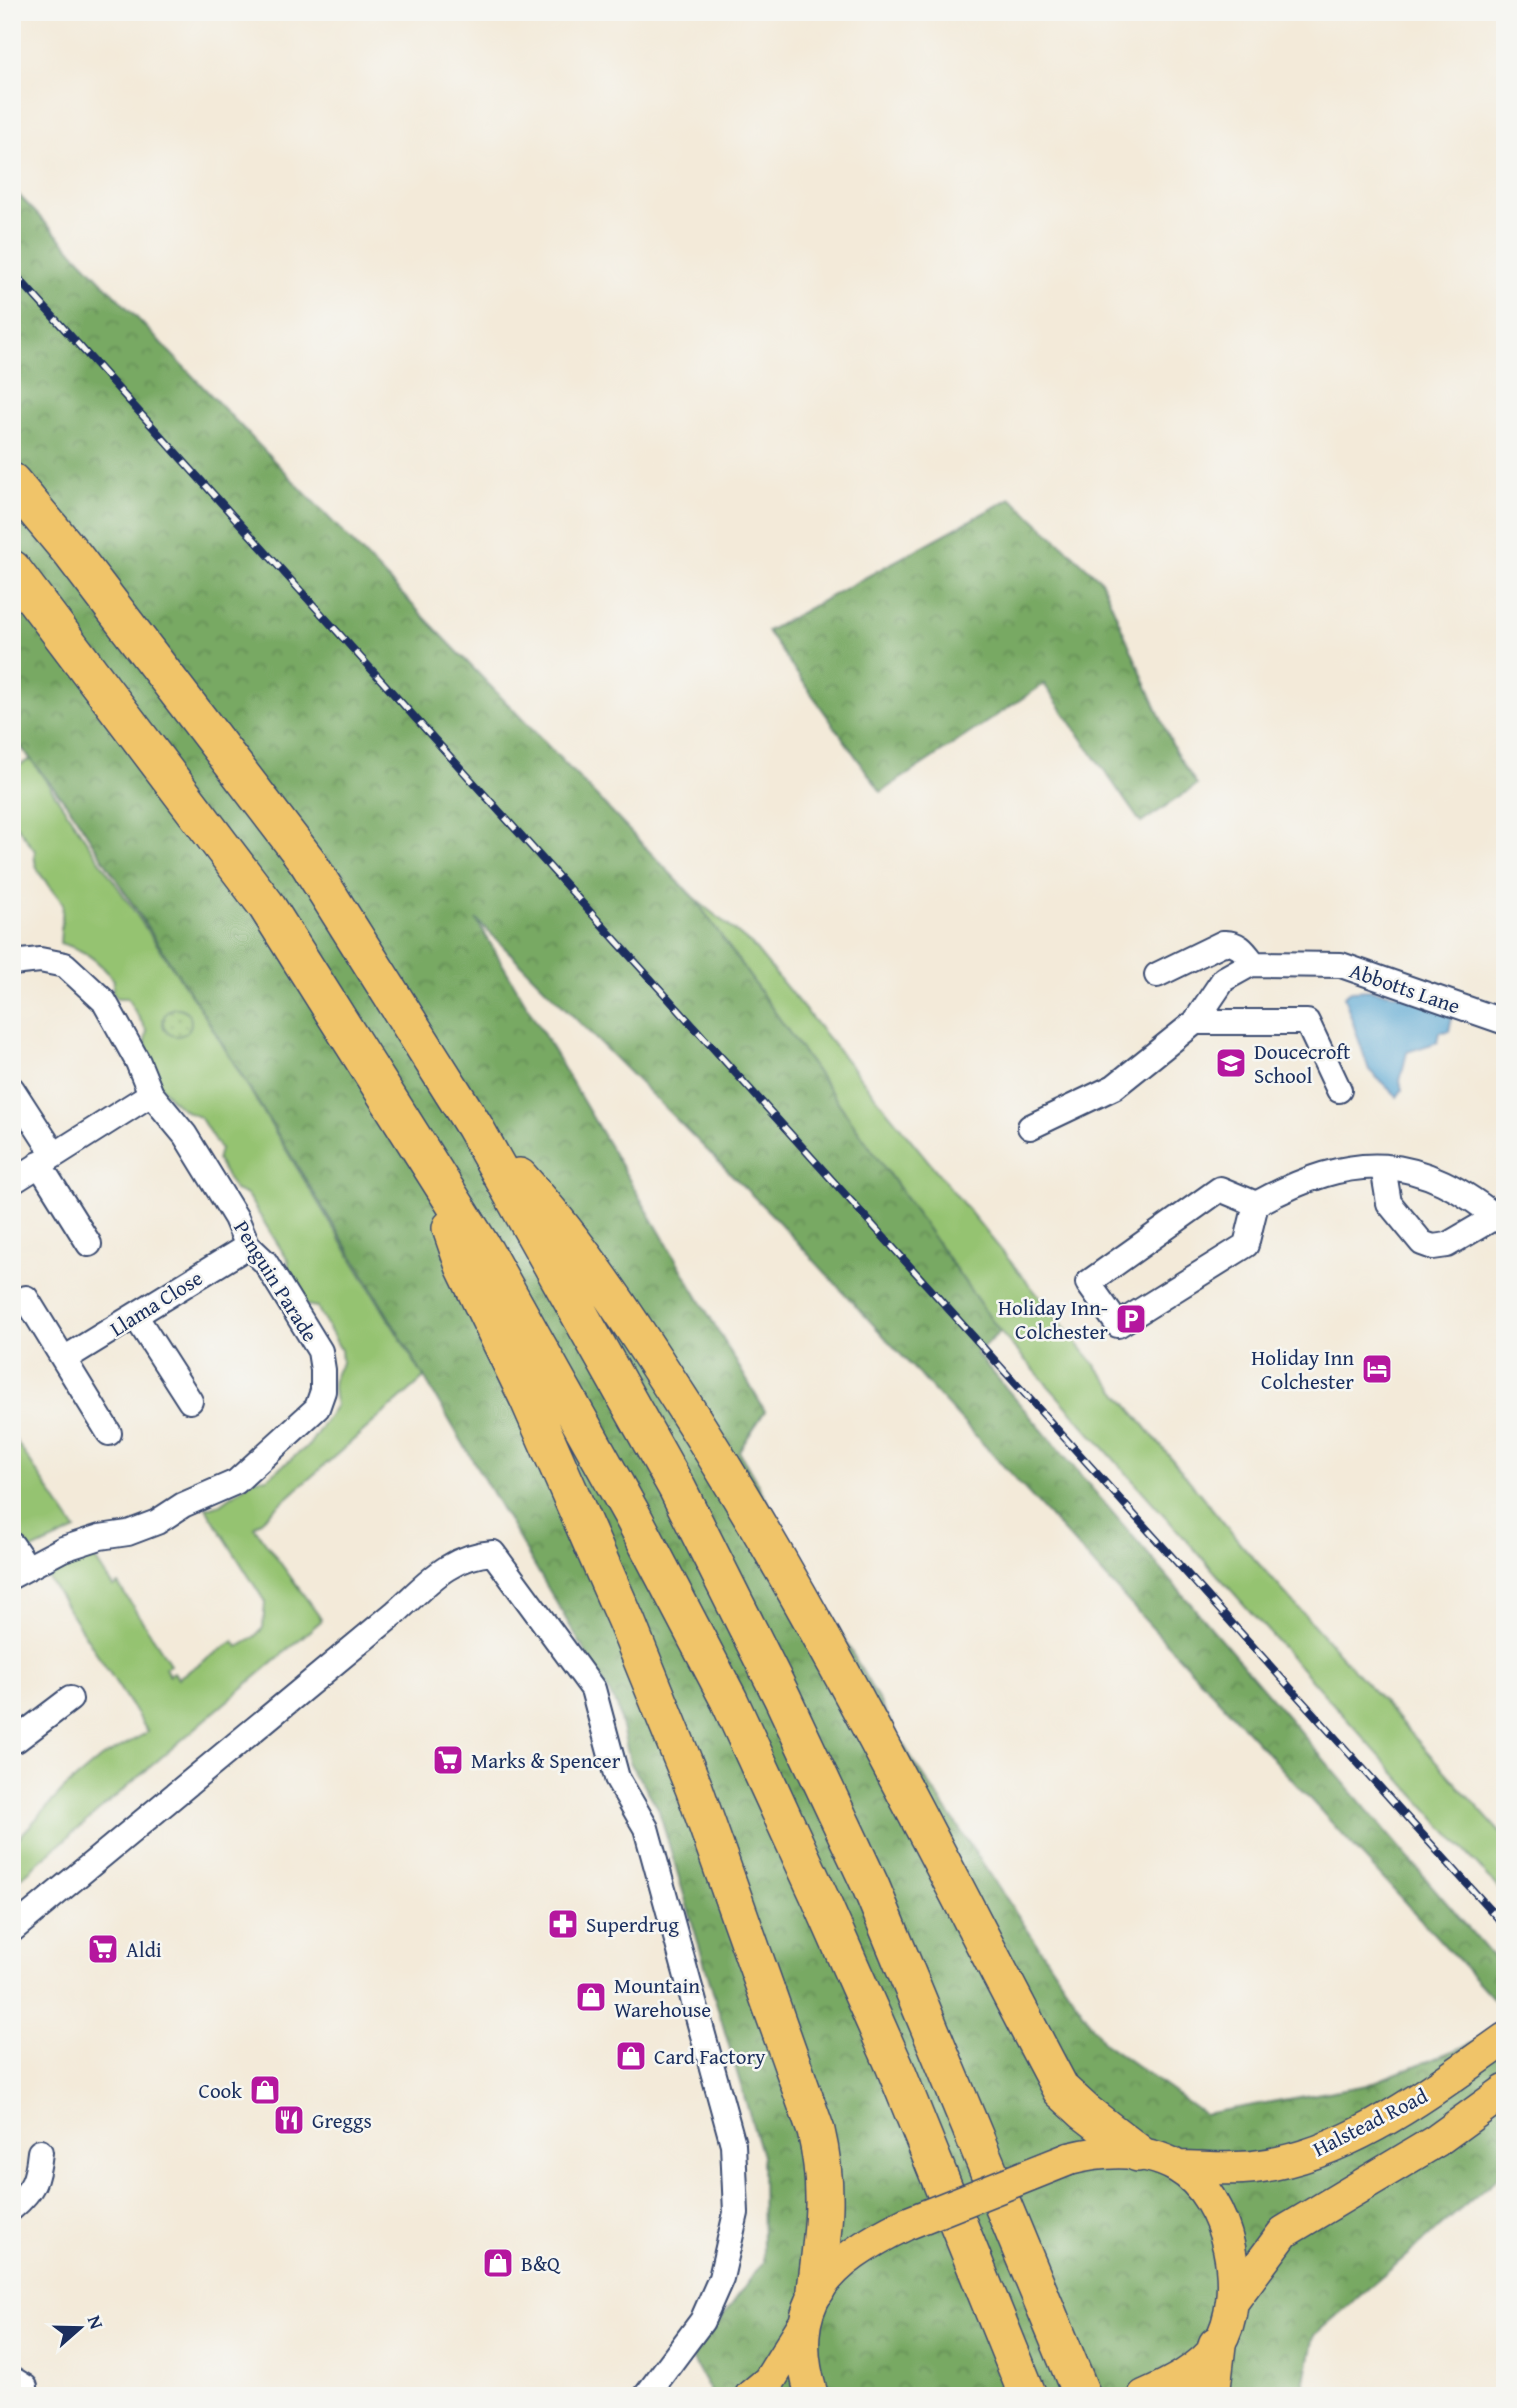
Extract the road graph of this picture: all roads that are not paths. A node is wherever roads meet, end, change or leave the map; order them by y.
1 (12, 482) edge
2 (12, 569) edge
3 (12, 963) edge
4 (1254, 964) junction
5 (1157, 975) dead end
6 (1195, 1022) junction
7 (1505, 1022) edge
8 (12, 1090) edge
9 (1339, 1090) dead end
10 (150, 1094) junction
11 (474, 1126) junction
12 (1030, 1127) dead end
13 (46, 1159) junction
14 (1383, 1167) junction
15 (433, 1173) junction
16 (12, 1182) edge
17 (1256, 1204) junction
18 (1500, 1221) edge
19 (89, 1244) dead end
20 (248, 1246) junction
21 (26, 1298) dead end
22 (136, 1317) junction
23 (64, 1359) junction
24 (190, 1401) dead end
25 (109, 1433) dead end
26 (12, 1545) edge
27 (20, 1571) edge
28 (70, 1699) dead end
29 (12, 1739) edge
30 (12, 1930) edge
31 (1505, 2039) edge
32 (1505, 2091) edge
33 (40, 2152) dead end
34 (1138, 2153) junction
35 (1179, 2167) junction
36 (12, 2208) edge
37 (816, 2290) junction
38 (1232, 2302) junction
39 (803, 2326) junction
40 (1217, 2345) junction
41 (1152, 2392) edge
42 (646, 2396) edge
43 (751, 2396) edge
44 (812, 2396) edge
45 (1028, 2396) edge
46 (1082, 2396) edge
47 (1211, 2396) edge

1 - 11 highway
2 - 15 highway
3 - 10 street, Penguin Parade
4 - 5 street
4 - 6 street, Abbotts Lane
4 - 7 street, Abbotts Lane
6 - 9 street
6 - 12 street
8 - 13 street
10 - 13 street
10 - 20 street, Penguin Parade
11 - 34 highway
11 - 46 highway
13 - 16 street
13 - 19 street
14 - 17 street
14 - 18 street
14 - 18 street
15 - 37 highway
15 - 45 highway
17 - 17 street
20 - 22 street, Llama Close
20 - 27 street, Penguin Parade
21 - 23 street
22 - 23 street, Llama Close
22 - 24 street
23 - 25 street
26 - 27 street
28 - 29 street
30 - 42 street
31 - 35 main road, Halstead Road
32 - 38 main road
33 - 36 street
34 - 35 main road
34 - 37 main road, bridge
35 - 38 main road
37 - 39 main road
38 - 40 main road
39 - 43 main road
39 - 44 main road
40 - 41 main road
40 - 47 highway

